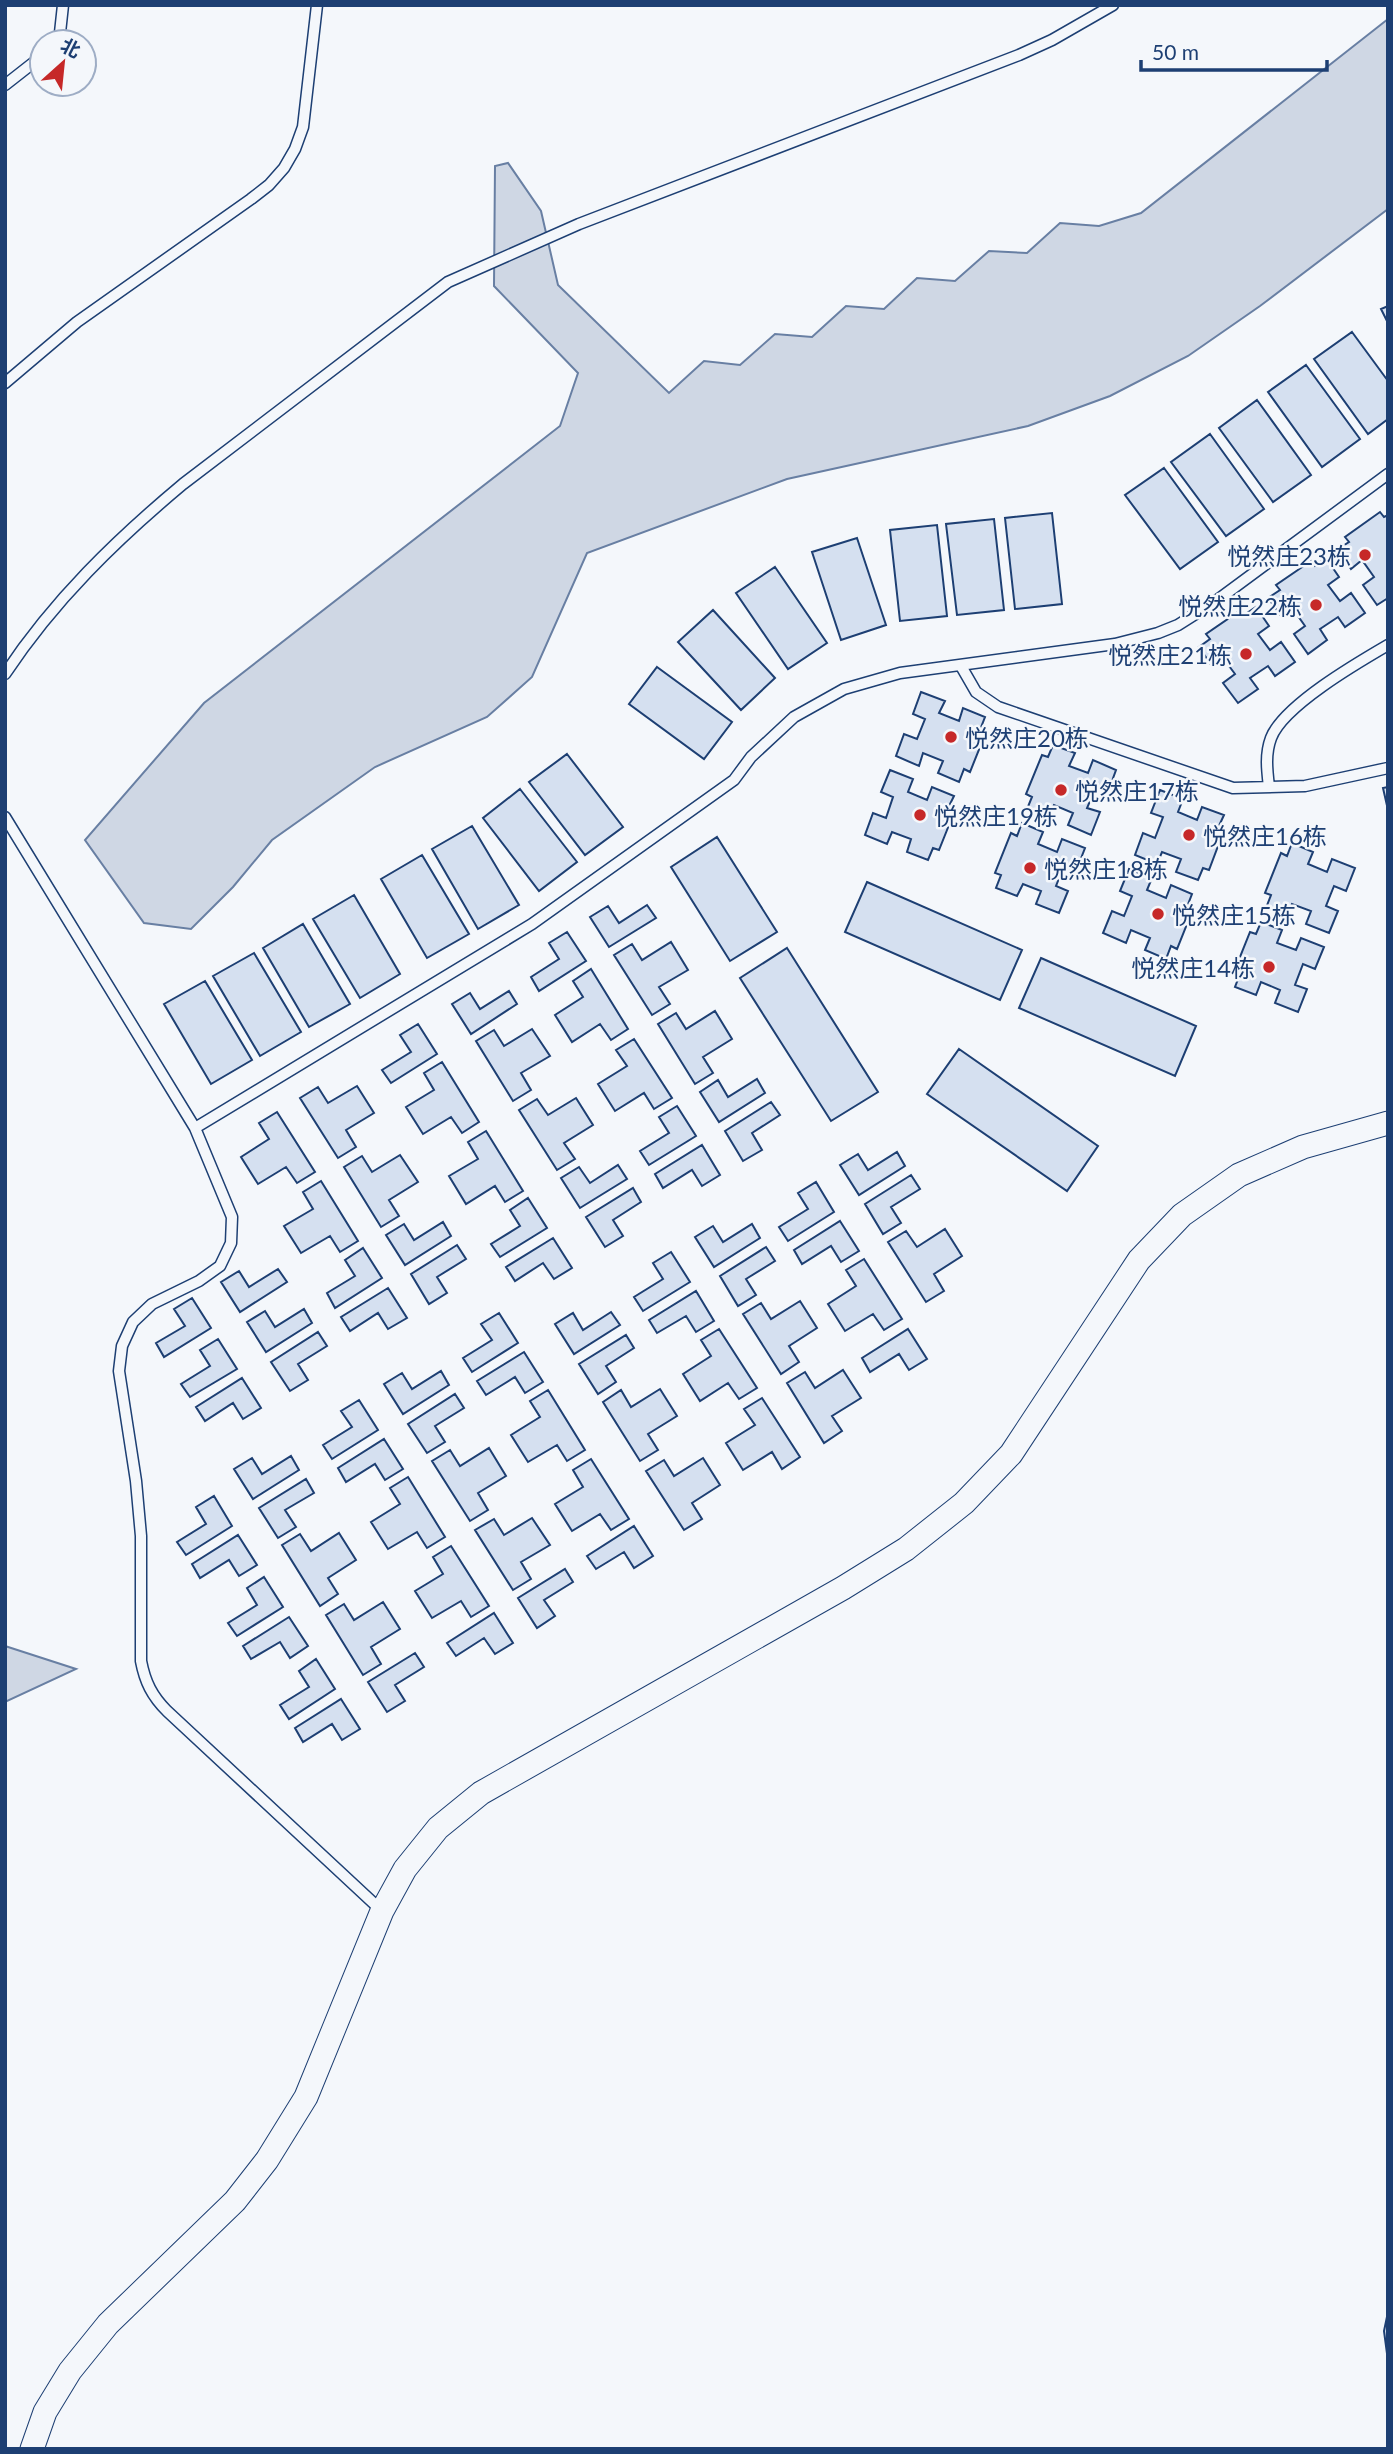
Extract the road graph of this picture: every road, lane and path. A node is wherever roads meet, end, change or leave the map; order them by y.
1 (63, 5) edge
2 (317, 5) edge
3 (1113, 5) edge
4 (61, 28) edge
5 (28, 67) edge
6 (5, 85) edge
7 (5, 383) edge
8 (1388, 474) edge
9 (1388, 645) edge
10 (961, 666) junction
11 (5, 674) edge
12 (1388, 768) edge
13 (1269, 787) junction
14 (5, 817) edge
15 (1388, 1123) edge
16 (195, 1128) junction
17 (382, 1911) junction
18 (32, 2449) edge

1 - 4 lane
2 - 7 lane
3 - 11 lane
5 - 6 lane
8 - 10 lane
9 - 13 lane
10 - 13 lane
10 - 16 lane
12 - 13 lane
14 - 16 lane
15 - 17 street
16 - 17 lane
17 - 18 street

